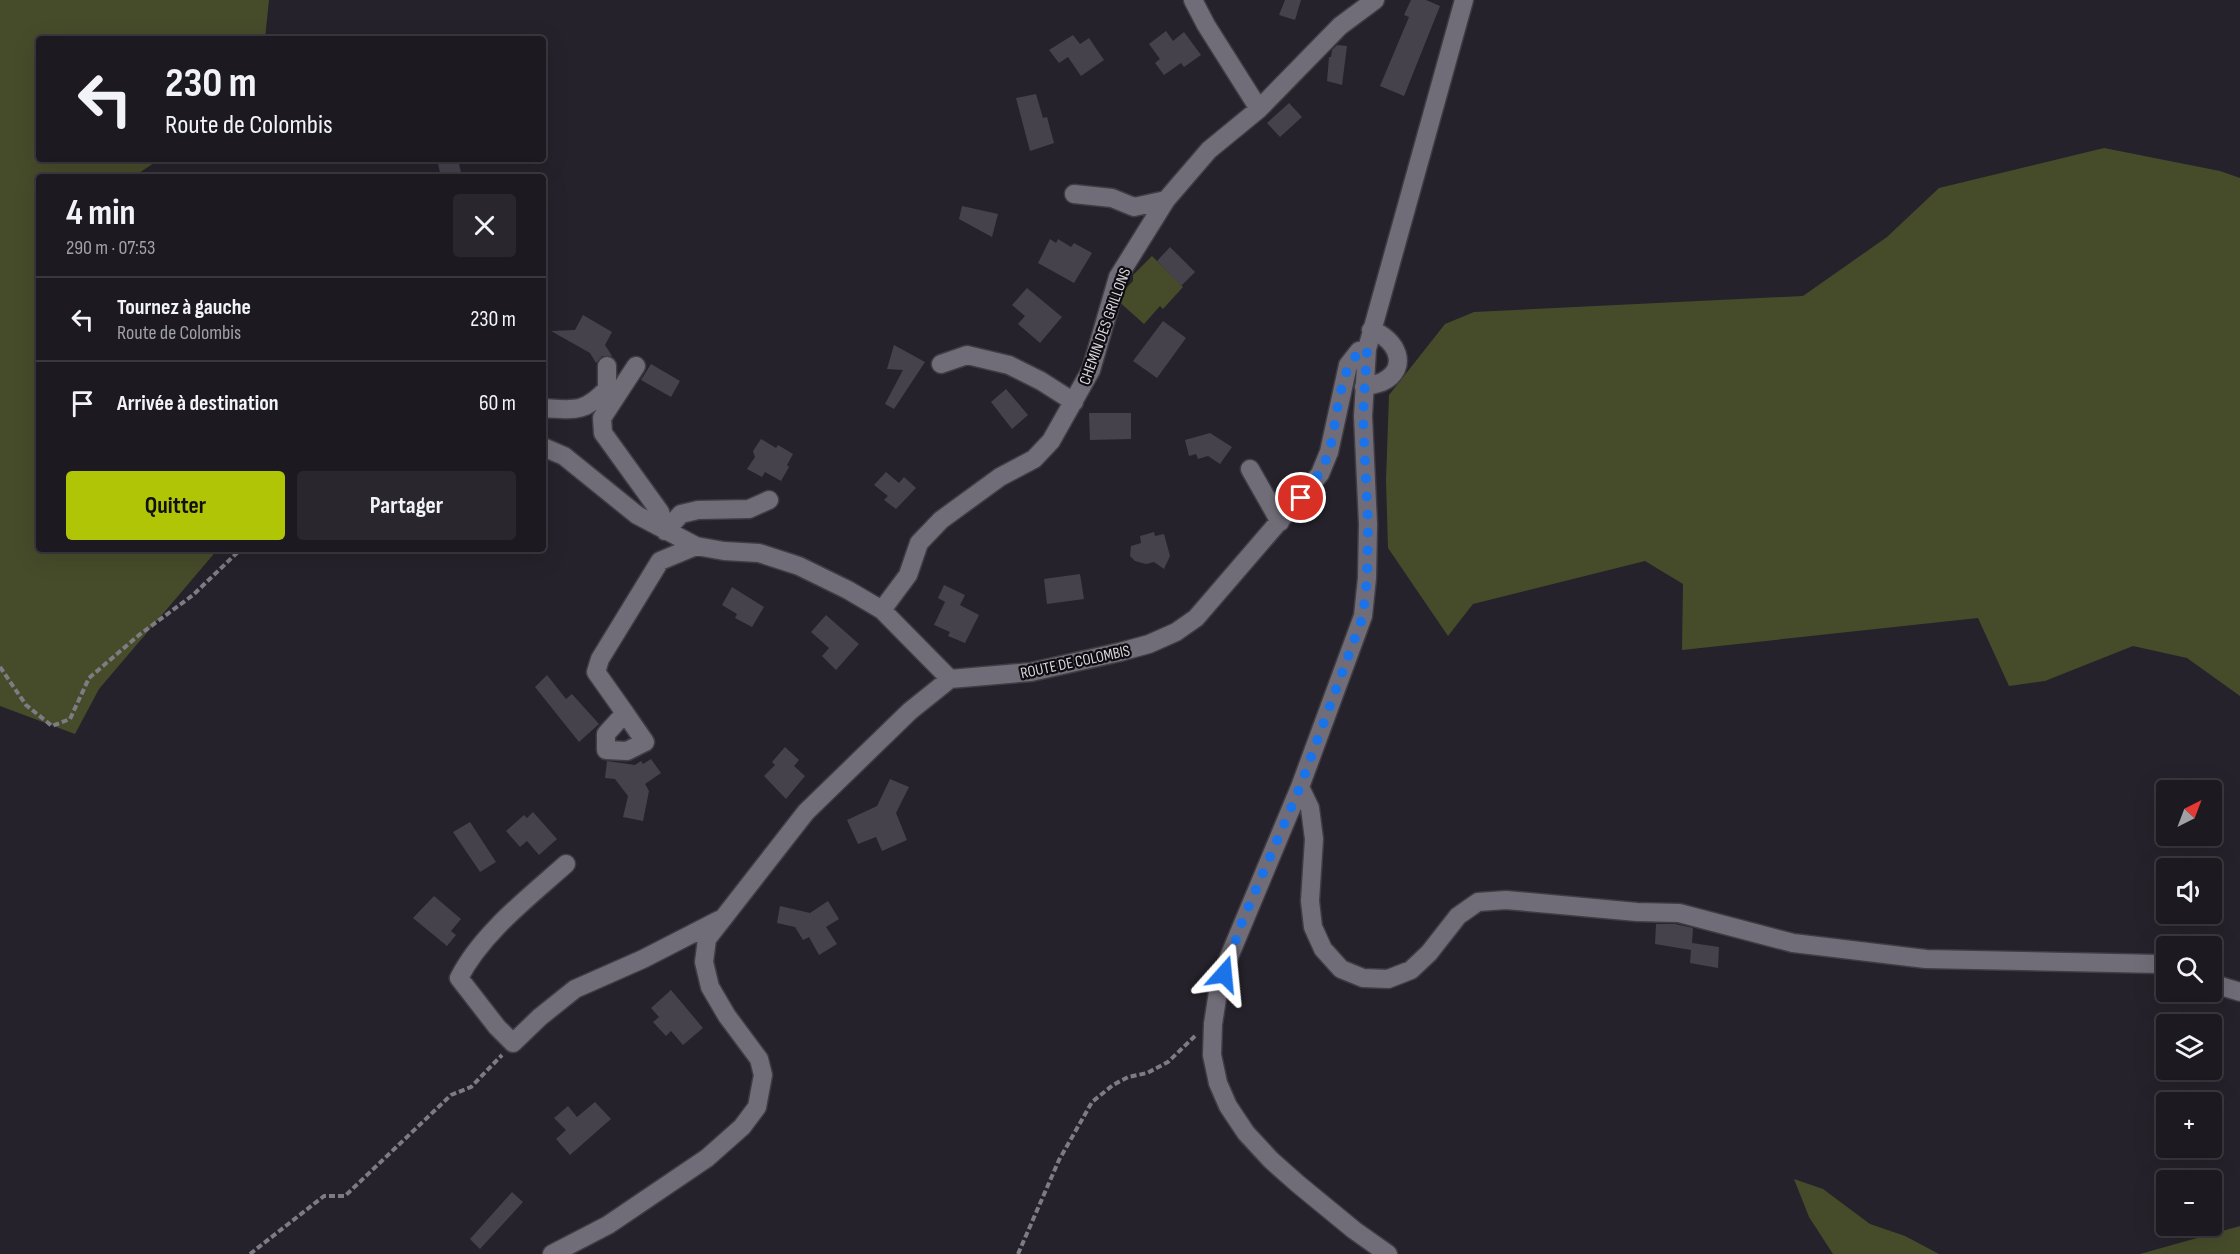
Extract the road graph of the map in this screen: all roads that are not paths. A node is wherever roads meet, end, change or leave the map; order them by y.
1 (1193, 0) edge
2 (1375, 0) edge
3 (1464, 0) edge
4 (1259, 109) junction
5 (1074, 194) dead end
6 (1166, 200) junction
7 (1371, 330) junction
8 (1367, 349) junction
9 (941, 364) dead end
10 (608, 366) dead end
11 (636, 366) dead end
12 (1364, 387) junction
13 (1074, 402) junction
14 (546, 408) edge
15 (546, 448) edge
16 (1250, 469) dead end
17 (769, 500) dead end
18 (1280, 522) junction
19 (665, 531) junction
20 (696, 546) junction
21 (882, 610) junction
22 (950, 680) junction
23 (625, 713) dead end
24 (1300, 787) junction
25 (566, 864) dead end
26 (721, 919) junction
27 (2156, 964) edge
28 (2222, 987) edge
29 (2240, 993) edge
30 (552, 1254) edge
31 (1388, 1254) edge

1 - 4 street
2 - 4 street, CHEMIN DES GRILLONS
3 - 7 street
4 - 6 street, CHEMIN DES GRILLONS
5 - 6 street
6 - 13 street, CHEMIN DES GRILLONS
7 - 8 street
7 - 12 street
8 - 12 street
8 - 18 street, ROUTE DE COLOMBIS
9 - 13 street
10 - 14 street
11 - 19 street
12 - 24 street
13 - 21 street, CHEMIN DES GRILLONS
15 - 19 street
16 - 18 street
17 - 19 street
18 - 22 street, ROUTE DE COLOMBIS
19 - 20 street
20 - 21 street
20 - 23 street
21 - 22 street
22 - 26 street
24 - 27 street
24 - 31 street
25 - 26 street
26 - 30 street
28 - 29 street

